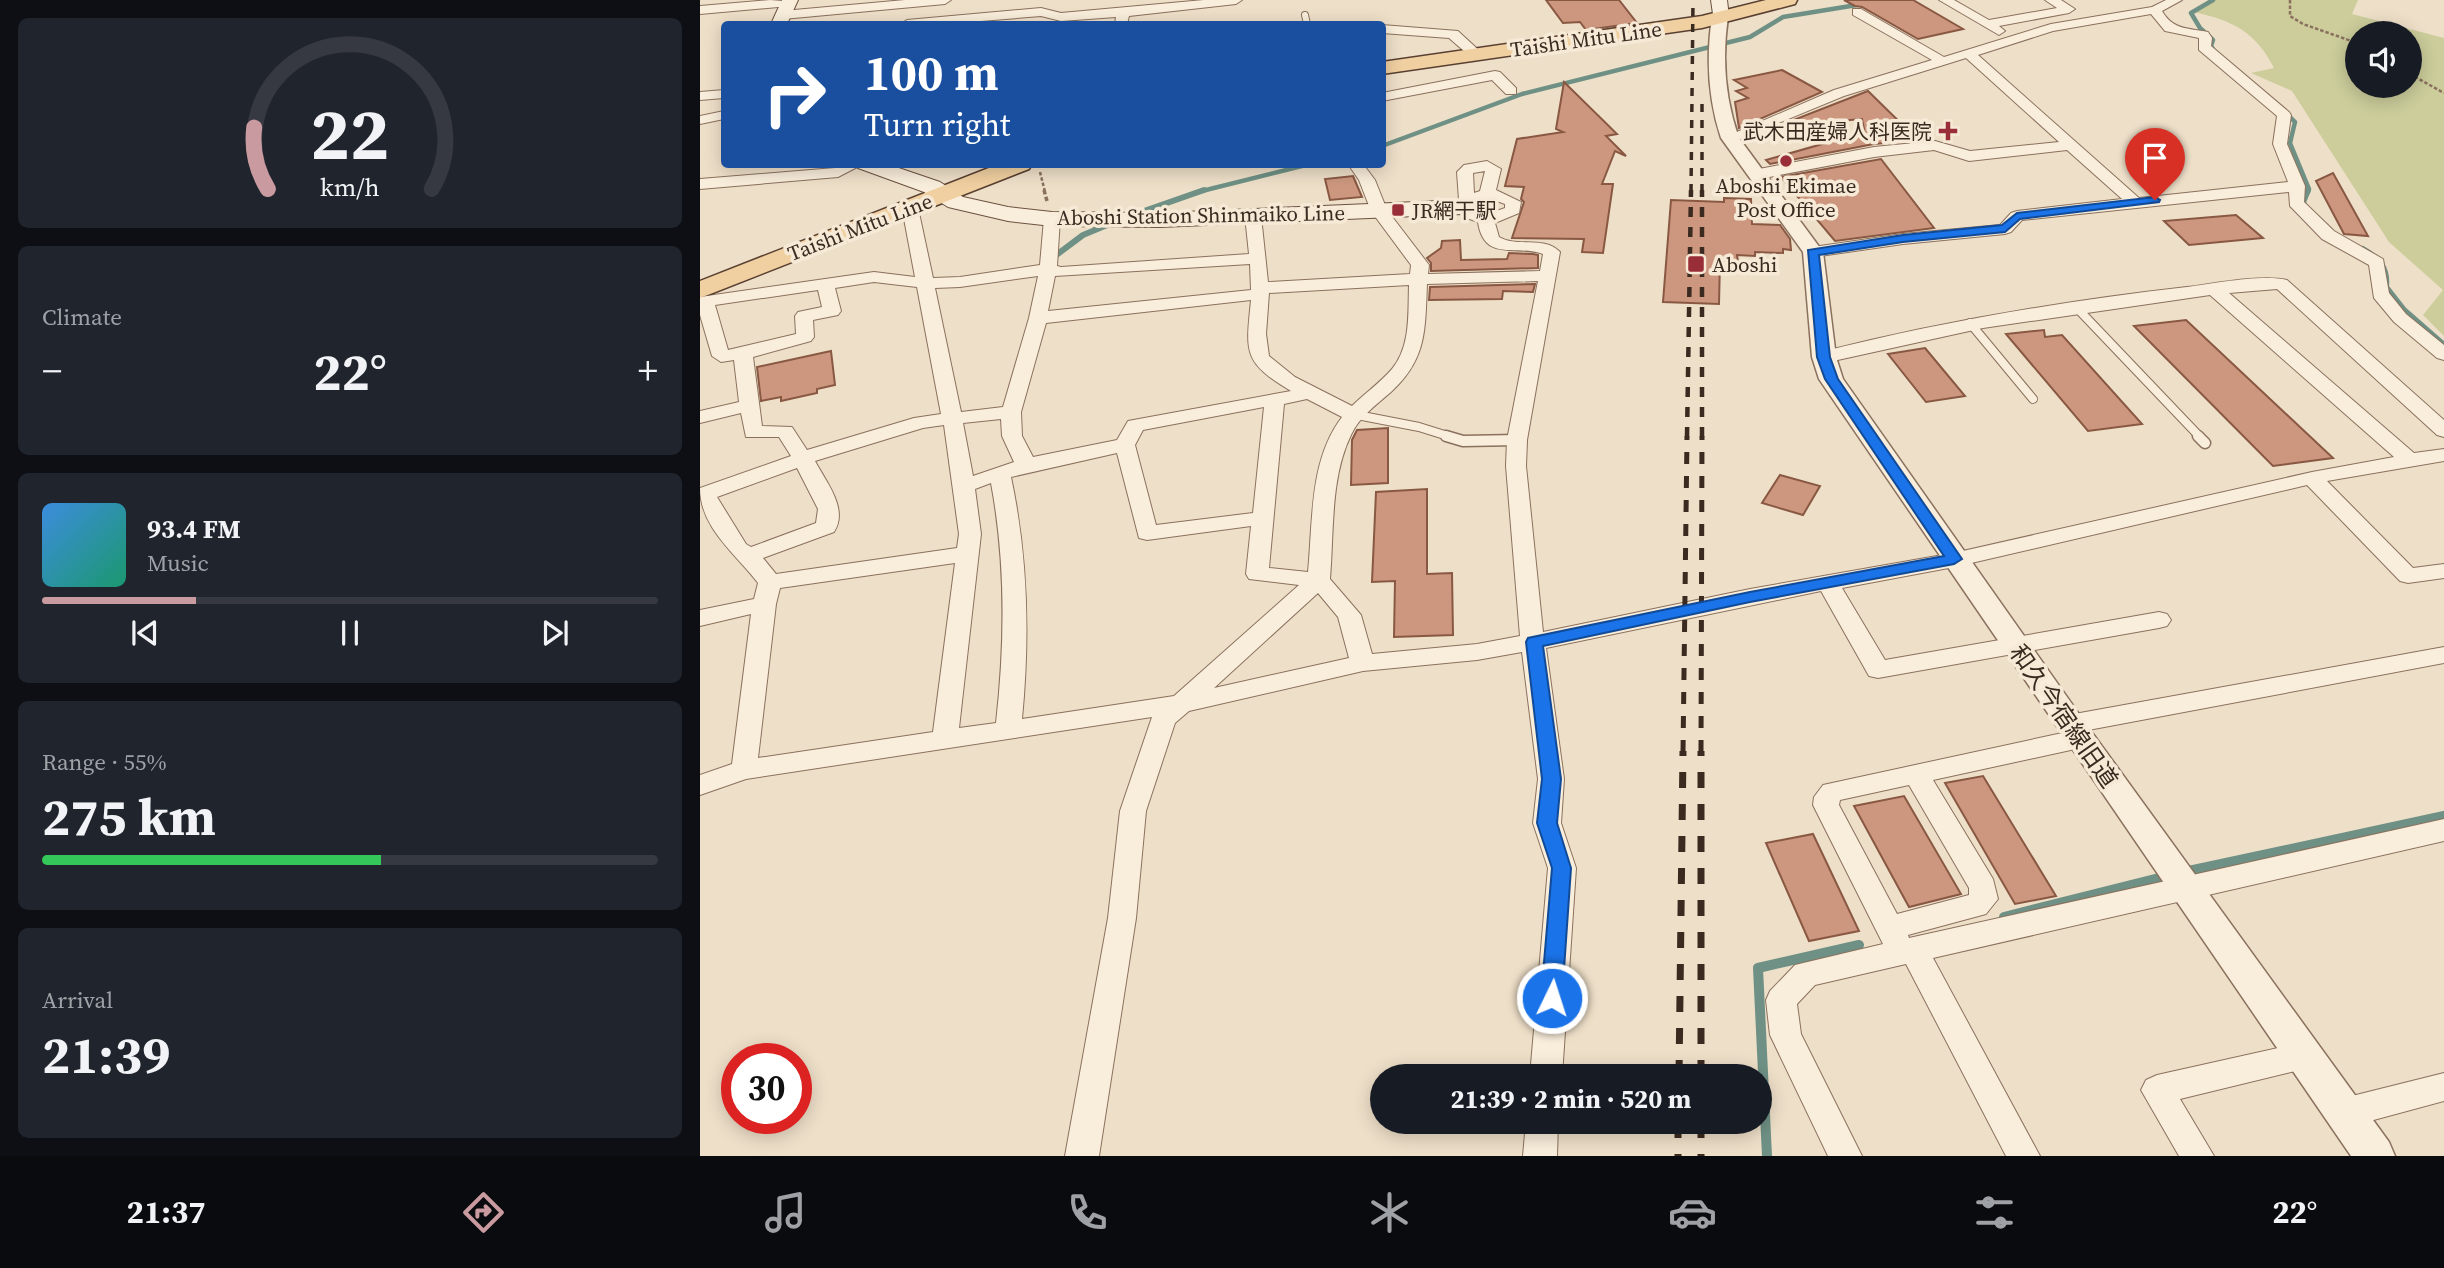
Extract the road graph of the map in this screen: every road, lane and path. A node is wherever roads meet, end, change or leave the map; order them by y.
1 (945, 0) edge
2 (1236, 0) edge
3 (1788, 0) edge
4 (1947, 0) edge
5 (2052, 0) edge
6 (2176, 0) edge
7 (2290, 0) edge
8 (1043, 6) edge
9 (1720, 9) edge
10 (700, 10) edge
11 (785, 10) edge
12 (2155, 10) junction
13 (1857, 12) dead end
14 (1305, 15) dead end
15 (1122, 19) edge
16 (930, 21) edge
17 (1306, 21) edge
18 (1988, 24) junction
19 (1386, 29) edge
20 (1886, 29) junction
21 (1860, 34) dead end
22 (2345, 38) edge
23 (2013, 41) junction
24 (1969, 54) junction
25 (1477, 55) junction
26 (1944, 62) junction
27 (1386, 67) edge
28 (2422, 81) edge
29 (1511, 90) dead end
30 (2444, 93) edge
31 (721, 94) edge
32 (700, 96) edge
33 (1386, 96) edge
34 (721, 116) edge
35 (700, 120) edge
36 (1730, 138) junction
37 (2073, 145) junction
38 (848, 168) edge
39 (877, 168) edge
40 (1011, 168) edge
41 (1038, 168) edge
42 (1358, 168) edge
43 (1759, 174) junction
44 (700, 184) edge
45 (2297, 186) junction
46 (944, 194) junction
47 (1487, 195) junction
48 (2133, 201) junction
49 (1465, 204) junction
50 (910, 208) junction
51 (1379, 211) junction
52 (1254, 216) junction
53 (1486, 218) junction
54 (1052, 219) junction
55 (1813, 252) junction
56 (1257, 258) junction
57 (1048, 263) junction
58 (1548, 276) junction
59 (923, 278) junction
60 (1418, 279) junction
61 (825, 284) junction
62 (2213, 287) junction
63 (1260, 291) junction
64 (702, 298) edge
65 (2076, 307) junction
66 (1038, 318) junction
67 (1970, 323) junction
68 (743, 354) junction
69 (2444, 354) edge
70 (1824, 357) junction
71 (1310, 393) junction
72 (2034, 399) dead end
73 (1275, 400) junction
74 (750, 405) junction
75 (1011, 412) junction
76 (1352, 414) junction
77 (700, 417) edge
78 (951, 419) junction
79 (2444, 431) edge
80 (1517, 440) junction
81 (2204, 443) dead end
82 (1125, 445) junction
83 (2444, 455) edge
84 (803, 459) junction
85 (2410, 460) junction
86 (1026, 465) junction
87 (1000, 474) junction
88 (2312, 478) junction
89 (963, 485) junction
90 (702, 495) edge
91 (1263, 518) junction
92 (967, 554) junction
93 (749, 555) junction
94 (1954, 559) junction
95 (2444, 571) edge
96 (1319, 580) junction
97 (1828, 583) junction
98 (767, 593) junction
99 (700, 618) edge
100 (2159, 620) dead end
101 (1534, 642) junction
102 (2014, 645) junction
103 (2444, 655) edge
104 (1363, 663) junction
105 (1181, 704) junction
106 (1009, 730) junction
107 (2075, 732) junction
108 (945, 739) junction
109 (744, 770) junction
110 (1916, 775) junction
111 (700, 785) edge
112 (2444, 830) edge
113 (2184, 887) junction
114 (1902, 943) junction
115 (2305, 1056) junction
116 (1547, 1064) edge
117 (2444, 1087) edge
118 (2344, 1112) junction
119 (1541, 1134) edge
120 (1082, 1156) edge
121 (1540, 1156) edge
122 (1844, 1156) edge
123 (2023, 1156) edge
124 (2197, 1156) edge
125 (2375, 1156) edge

1 - 11 street
2 - 15 street
3 - 9 main road, Taishi Mitu Line
4 - 18 street
5 - 18 street
6 - 12 street
7 - 22 path
8 - 15 street
8 - 16 street
9 - 25 main road, Taishi Mitu Line
9 - 36 street
10 - 11 street
12 - 23 street
12 - 45 street
13 - 20 street
14 - 17 lane
18 - 23 street
19 - 25 street
20 - 21 street
20 - 26 street
23 - 24 street
24 - 26 street
24 - 37 street
25 - 27 main road, Taishi Mitu Line
26 - 36 street
28 - 30 path
29 - 33 street
31 - 32 street
34 - 35 street
36 - 43 street
37 - 43 street
37 - 48 street
38 - 44 street
39 - 46 main road, Aboshi Station Shinmaiko Line
40 - 46 main road, Taishi Mitu Line
41 - 54 path
42 - 51 street
43 - 55 street
45 - 48 street
45 - 69 street
46 - 50 main road, Taishi Mitu Line
46 - 54 main road, Aboshi Station Shinmaiko Line
47 - 49 street
47 - 49 street
47 - 53 street
48 - 55 street
49 - 51 main road, Aboshi Station Shinmaiko Line
49 - 53 street
50 - 59 street
50 - 64 main road, Taishi Mitu Line
51 - 52 main road, Aboshi Station Shinmaiko Line
51 - 60 street
52 - 54 main road, Aboshi Station Shinmaiko Line
52 - 56 street
53 - 58 street
54 - 57 street
55 - 70 street, 和久今宿線旧道
56 - 57 street
56 - 63 street
57 - 59 street
57 - 66 street
58 - 60 street
58 - 80 street
59 - 61 street
59 - 78 street
60 - 63 street
60 - 76 street
61 - 64 street
61 - 68 street
62 - 65 street
62 - 79 street
62 - 85 street
63 - 66 street
63 - 71 street
64 - 68 street
65 - 67 street
65 - 81 lane
66 - 75 street
67 - 70 street
67 - 72 lane
68 - 74 street
70 - 94 street, 和久今宿線旧道
71 - 73 street
71 - 76 street
73 - 82 street
73 - 91 street
74 - 77 street
74 - 84 street
75 - 78 street
75 - 86 street
76 - 80 lane
76 - 96 street
78 - 84 street
78 - 89 street
80 - 101 street
82 - 86 street
82 - 91 street
83 - 85 street
84 - 90 street
84 - 93 street
85 - 88 street
86 - 87 street
87 - 89 street
87 - 106 street
88 - 94 street
88 - 95 street
89 - 92 street
90 - 93 street
91 - 96 street
92 - 98 street
92 - 108 street
93 - 98 street
94 - 97 street
94 - 102 street, 和久今宿線旧道
96 - 104 street
96 - 105 street
97 - 101 street
97 - 102 street
98 - 99 street
98 - 109 street
100 - 102 street
101 - 104 street
101 - 116 street
102 - 107 street, 和久今宿線旧道
103 - 107 street
104 - 105 street
105 - 106 street
105 - 120 street
106 - 108 street
107 - 110 street
107 - 113 street, 和久今宿線旧道
108 - 109 street
109 - 111 street
110 - 114 street
110 - 114 street
112 - 113 street
113 - 114 street
113 - 115 street, 和久今宿線旧道
114 - 122 street
114 - 123 street
115 - 118 street, 和久今宿線旧道
115 - 124 street
117 - 118 street
118 - 125 street, 和久今宿線旧道
119 - 121 street

